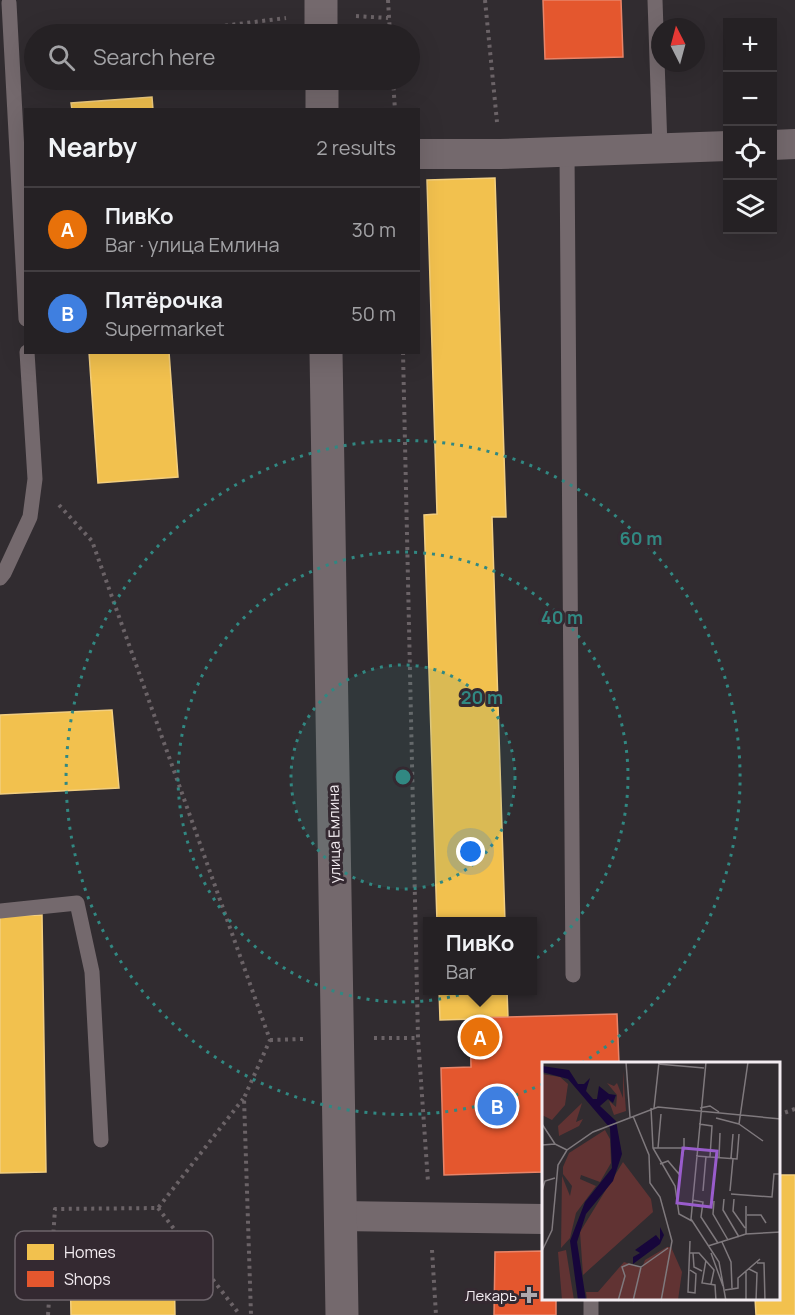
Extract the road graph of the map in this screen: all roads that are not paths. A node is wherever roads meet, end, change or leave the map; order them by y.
1 (655, 0) edge
2 (6, 2) edge
3 (322, 90) edge
4 (322, 108) edge
5 (777, 144) edge
6 (795, 144) edge
7 (723, 146) edge
8 (660, 148) junction
9 (567, 151) junction
10 (420, 154) edge
11 (24, 287) edge
12 (27, 354) edge
13 (326, 354) edge
14 (0, 578) edge
15 (0, 911) edge
16 (573, 975) dead end
17 (100, 1140) dead end
18 (340, 1216) junction
19 (542, 1219) edge
20 (342, 1315) edge

1 - 8 lane
2 - 11 lane
3 - 4 street
5 - 6 street
7 - 8 street
8 - 9 street
9 - 10 street
9 - 16 lane
12 - 14 lane
13 - 18 street, улица Емлина
15 - 17 lane
18 - 19 street
18 - 20 street, улица Емлина

